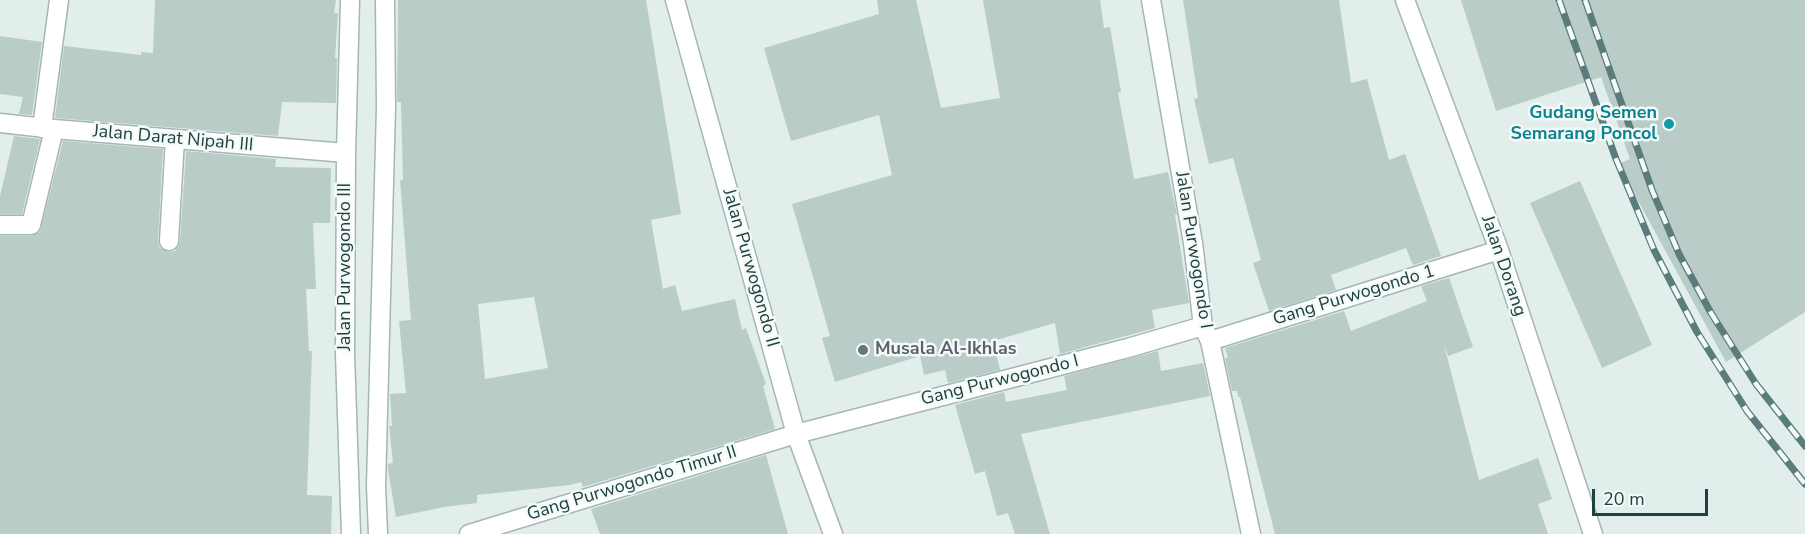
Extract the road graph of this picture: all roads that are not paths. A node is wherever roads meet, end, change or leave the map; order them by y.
1 (59, 0) edge
2 (350, 0) edge
3 (385, 0) edge
4 (675, 0) edge
5 (1150, 0) edge
6 (1405, 0) edge
7 (0, 123) edge
8 (48, 129) junction
9 (175, 139) junction
10 (346, 153) junction
11 (0, 225) edge
12 (169, 241) dead end
13 (1499, 250) junction
14 (1206, 333) junction
15 (796, 434) junction
16 (351, 534) edge
17 (378, 534) edge
18 (470, 534) edge
19 (833, 534) edge
20 (1251, 534) edge
21 (1593, 534) edge

1 - 8 street
2 - 10 street, Jalan Purwogondo III
3 - 17 street
4 - 15 street, Jalan Purwogondo II
5 - 14 street, Jalan Purwogondo I
6 - 13 street, Jalan Dorang
7 - 8 street, Jalan Darat Nipah III
8 - 9 street, Jalan Darat Nipah III
8 - 11 street
9 - 10 street, Jalan Darat Nipah III
9 - 12 street
10 - 16 street, Jalan Purwogondo III
13 - 14 street, Gang Purwogondo 1
13 - 21 street, Jalan Dorang
14 - 15 street, Gang Purwogondo I
14 - 20 street, Jalan Purwogondo I
15 - 18 street, Gang Purwogondo Timur II
15 - 19 street, Jalan Purwogondo II

